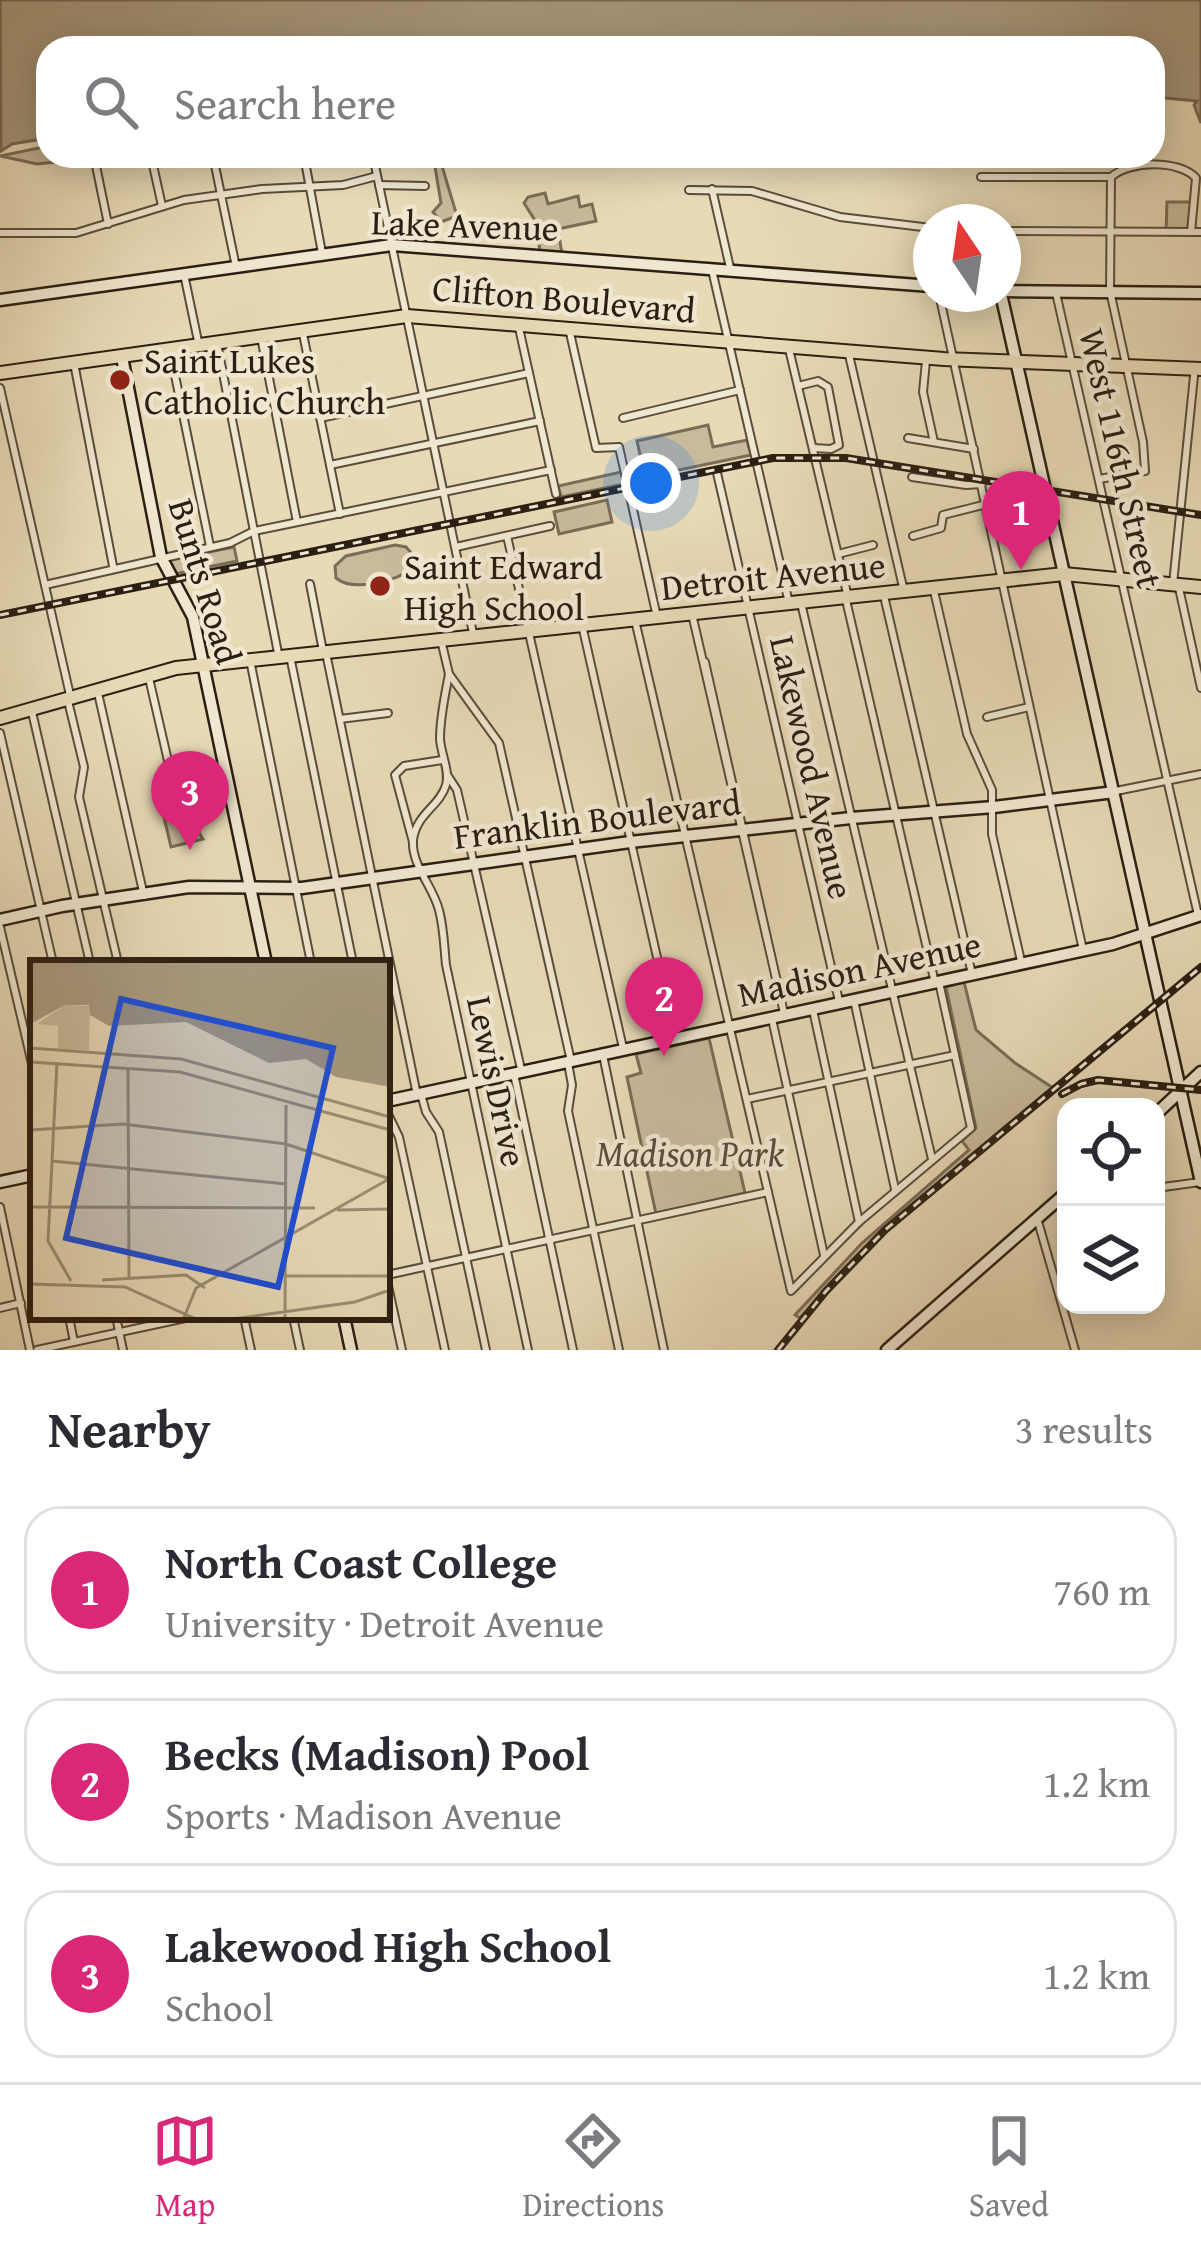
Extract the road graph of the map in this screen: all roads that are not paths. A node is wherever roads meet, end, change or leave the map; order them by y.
1 (1165, 166) edge
2 (96, 168) edge
3 (154, 168) edge
4 (216, 168) edge
5 (307, 168) edge
6 (375, 168) edge
7 (1125, 168) edge
8 (981, 177) dead end
9 (1111, 177) junction
10 (378, 181) junction
11 (425, 186) dead end
12 (311, 188) junction
13 (712, 189) junction
14 (689, 190) dead end
15 (221, 194) junction
16 (162, 206) junction
17 (108, 224) junction
18 (913, 226) edge
19 (1110, 230) junction
20 (1021, 231) edge
21 (1191, 232) junction
22 (1201, 232) edge
23 (0, 233) edge
24 (392, 245) junction
25 (323, 255) junction
26 (236, 267) junction
27 (712, 270) junction
28 (731, 272) junction
29 (184, 274) junction
30 (913, 285) edge
31 (1110, 291) junction
32 (1056, 292) junction
33 (1021, 293) edge
34 (1201, 293) edge
35 (0, 300) edge
36 (944, 312) edge
37 (1006, 312) edge
38 (407, 316) junction
39 (518, 325) junction
40 (570, 329) junction
41 (302, 330) junction
42 (261, 337) junction
43 (728, 341) junction
44 (217, 344) junction
45 (199, 346) junction
46 (788, 346) junction
47 (170, 351) junction
48 (848, 351) junction
49 (122, 357) junction
50 (926, 358) junction
51 (955, 359) junction
52 (74, 363) junction
53 (1016, 363) junction
54 (1073, 365) junction
55 (1126, 367) junction
56 (1198, 367) edge
57 (0, 373) edge
58 (529, 373) junction
59 (798, 386) junction
60 (0, 388) edge
61 (740, 390) junction
62 (424, 395) junction
63 (320, 418) junction
64 (622, 418) dead end
65 (540, 422) junction
66 (908, 438) dead end
67 (934, 442) junction
68 (433, 444) junction
69 (813, 448) junction
70 (974, 448) junction
71 (330, 465) junction
72 (551, 470) junction
73 (717, 473) dead end
74 (912, 477) dead end
75 (1099, 478) junction
76 (982, 484) junction
77 (443, 494) junction
78 (556, 494) dead end
79 (987, 504) junction
80 (340, 514) junction
81 (297, 522) junction
82 (550, 526) dead end
83 (254, 531) junction
84 (508, 536) junction
85 (913, 536) dead end
86 (873, 545) dead end
87 (209, 547) junction
88 (456, 547) junction
89 (838, 554) junction
90 (161, 557) junction
91 (113, 567) junction
92 (1064, 574) junction
93 (1002, 580) junction
94 (1122, 580) junction
95 (310, 584) dead end
96 (1176, 584) junction
97 (45, 585) junction
98 (933, 587) junction
99 (1201, 587) edge
100 (904, 590) junction
101 (884, 592) junction
102 (847, 596) junction
103 (795, 602) junction
104 (748, 607) junction
105 (692, 614) junction
106 (657, 617) junction
107 (635, 620) junction
108 (582, 625) junction
109 (529, 631) junction
110 (474, 637) junction
111 (441, 640) junction
112 (324, 653) junction
113 (284, 657) junction
114 (250, 660) junction
115 (202, 666) junction
116 (148, 674) junction
117 (449, 674) junction
118 (1201, 688) edge
119 (97, 689) junction
120 (69, 697) junction
121 (1029, 707) junction
122 (32, 709) junction
123 (388, 713) dead end
124 (987, 717) dead end
125 (0, 718) edge
126 (340, 719) junction
127 (0, 733) edge
128 (442, 760) junction
129 (1201, 774) edge
130 (1167, 782) junction
131 (174, 787) dead end
132 (450, 788) junction
133 (1114, 792) junction
134 (1050, 801) junction
135 (994, 807) junction
136 (934, 813) junction
137 (897, 817) junction
138 (851, 818) junction
139 (798, 825) junction
140 (417, 827) junction
141 (407, 828) junction
142 (742, 831) junction
143 (684, 836) junction
144 (413, 842) junction
145 (631, 842) junction
146 (578, 849) junction
147 (524, 856) junction
148 (474, 862) junction
149 (420, 869) junction
150 (372, 876) junction
151 (337, 883) junction
152 (250, 888) junction
153 (296, 889) junction
154 (144, 896) junction
155 (103, 902) junction
156 (76, 904) junction
157 (41, 910) junction
158 (1200, 916) edge
159 (0, 923) edge
160 (1145, 934) junction
161 (1083, 950) junction
162 (52, 960) edge
163 (89, 960) edge
164 (117, 960) edge
165 (265, 960) edge
166 (310, 960) edge
167 (352, 960) edge
168 (1022, 964) junction
169 (972, 974) junction
170 (937, 983) junction
171 (892, 992) junction
172 (854, 1000) junction
173 (840, 1004) junction
174 (813, 1010) junction
175 (778, 1017) junction
176 (730, 1028) junction
177 (675, 1040) junction
178 (623, 1051) junction
179 (30, 1055) edge
180 (604, 1055) junction
181 (955, 1055) junction
182 (569, 1062) junction
183 (912, 1065) junction
184 (1201, 1072) edge
185 (518, 1074) junction
186 (871, 1074) junction
187 (828, 1083) junction
188 (471, 1084) junction
189 (788, 1091) junction
190 (1181, 1091) junction
191 (419, 1094) junction
192 (747, 1099) junction
193 (390, 1100) edge
194 (1165, 1106) edge
195 (390, 1118) edge
196 (932, 1159) junction
197 (30, 1176) edge
198 (0, 1182) edge
199 (1201, 1182) edge
200 (1165, 1188) edge
201 (895, 1189) junction
202 (768, 1192) junction
203 (1057, 1201) edge
204 (0, 1207) edge
205 (1037, 1218) junction
206 (636, 1221) junction
207 (859, 1222) junction
208 (593, 1230) junction
209 (549, 1240) junction
210 (506, 1249) junction
211 (5, 1253) edge
212 (824, 1257) junction
213 (466, 1258) junction
214 (427, 1266) junction
215 (390, 1277) edge
216 (390, 1292) edge
217 (21, 1303) junction
218 (0, 1308) edge
219 (70, 1320) edge
220 (117, 1320) edge
221 (167, 1320) edge
222 (245, 1320) edge
223 (294, 1320) edge
224 (345, 1320) edge
225 (119, 1332) junction
226 (74, 1342) junction
227 (34, 1350) edge
228 (123, 1350) edge
229 (251, 1350) edge
230 (300, 1350) edge
231 (351, 1350) edge
232 (402, 1350) edge
233 (445, 1350) edge
234 (486, 1350) edge
235 (528, 1350) edge
236 (573, 1350) edge
237 (619, 1350) edge
238 (664, 1350) edge
239 (887, 1350) edge
240 (1076, 1350) edge

1 - 21 street
2 - 17 street
3 - 16 street
4 - 15 street
5 - 12 street
6 - 10 street
7 - 9 street
8 - 9 street
9 - 19 street
10 - 11 street
10 - 12 street
10 - 24 street
12 - 15 street
12 - 25 street
13 - 14 street
13 - 18 street
13 - 28 street
15 - 16 street
15 - 26 street
16 - 17 street
17 - 23 street
19 - 20 street
19 - 21 street
19 - 31 street
21 - 22 street
24 - 25 street, Lake Avenue
24 - 27 street, Lake Avenue
24 - 38 street
25 - 26 street, Lake Avenue
26 - 29 street, Lake Avenue
27 - 28 street, Lake Avenue
27 - 43 street
28 - 30 street, Lake Avenue
29 - 35 street, Lake Avenue
29 - 45 street
31 - 32 street
31 - 34 street
31 - 55 street
32 - 33 street
32 - 54 street, West 116th Street
36 - 51 street
37 - 53 street
38 - 39 main road, Clifton Boulevard
38 - 41 main road, Clifton Boulevard
38 - 62 street
39 - 40 main road, Clifton Boulevard
39 - 58 street
40 - 43 main road, Clifton Boulevard
40 - 106 street
41 - 42 main road, Clifton Boulevard
41 - 63 street
42 - 44 main road, Clifton Boulevard
42 - 81 street
43 - 46 main road, Clifton Boulevard
43 - 61 street
44 - 45 main road, Clifton Boulevard
44 - 83 street
45 - 47 main road, Clifton Boulevard
46 - 48 main road, Clifton Boulevard
46 - 59 street
47 - 49 main road, Clifton Boulevard
47 - 87 street
48 - 50 main road, Clifton Boulevard
48 - 100 street
49 - 52 main road, Clifton Boulevard
49 - 90 street, Bunts Road
50 - 51 main road, Clifton Boulevard
50 - 67 street
51 - 53 main road, Clifton Boulevard
51 - 70 street
52 - 57 main road, Clifton Boulevard
52 - 91 street
53 - 54 main road, Clifton Boulevard
53 - 92 street
54 - 55 main road, Clifton Boulevard
54 - 75 street, West 116th Street
55 - 56 main road, Clifton Boulevard
55 - 75 street
56 - 96 street
58 - 62 street
58 - 65 street
59 - 69 street
59 - 69 street
60 - 97 street
61 - 64 street
61 - 103 street
62 - 63 street
62 - 68 street
63 - 71 street
65 - 68 street
65 - 72 street
66 - 67 street
67 - 70 street
68 - 71 street
68 - 77 street
69 - 89 street
70 - 76 street
71 - 80 street
72 - 77 street
72 - 78 street
73 - 104 street, Lakewood Avenue
74 - 76 street
75 - 94 street, West 116th Street
76 - 79 street
77 - 80 street
77 - 88 street
79 - 85 street
79 - 93 street
80 - 81 street
81 - 83 street
82 - 84 street
83 - 87 street
83 - 113 street
84 - 88 street
84 - 109 street
86 - 89 street
87 - 90 street
88 - 110 street
89 - 102 street
90 - 91 street
90 - 115 street, Bunts Road
91 - 97 street
92 - 93 main road, Detroit Avenue
92 - 94 main road, Detroit Avenue
92 - 133 street
93 - 98 main road, Detroit Avenue
93 - 121 street
94 - 96 main road, Detroit Avenue
94 - 130 street, West 116th Street
95 - 112 street
96 - 99 main road, Detroit Avenue
96 - 118 street
97 - 120 street
98 - 100 main road, Detroit Avenue
98 - 135 street
100 - 101 main road, Detroit Avenue
101 - 102 main road, Detroit Avenue
101 - 136 street
102 - 103 main road, Detroit Avenue
102 - 137 street
103 - 104 main road, Detroit Avenue
103 - 138 street
104 - 105 main road, Detroit Avenue
104 - 139 street, Lakewood Avenue
105 - 106 main road, Detroit Avenue
105 - 142 street
106 - 107 main road, Detroit Avenue
107 - 108 main road, Detroit Avenue
107 - 143 street
108 - 109 main road, Detroit Avenue
108 - 145 street
109 - 110 main road, Detroit Avenue
109 - 146 street
110 - 111 main road, Detroit Avenue
111 - 112 main road, Detroit Avenue
111 - 117 street
112 - 113 main road, Detroit Avenue
112 - 126 street
113 - 114 main road, Detroit Avenue
113 - 151 street
114 - 115 main road, Detroit Avenue
114 - 153 street
115 - 116 main road, Detroit Avenue
115 - 152 street, Bunts Road
116 - 119 main road, Detroit Avenue
116 - 131 street
117 - 128 street
117 - 147 street
119 - 120 main road, Detroit Avenue
119 - 154 street
120 - 122 main road, Detroit Avenue
120 - 155 street
121 - 124 street
121 - 134 street
122 - 125 main road, Detroit Avenue
122 - 156 street
123 - 126 street
126 - 150 street
127 - 157 street
128 - 132 street
128 - 141 street
129 - 130 street, Franklin Boulevard
130 - 133 street, Franklin Boulevard
130 - 158 street, West 116th Street
132 - 140 street, Lewis Drive
132 - 148 street
133 - 134 street, Franklin Boulevard
133 - 160 street
134 - 135 street, Franklin Boulevard
134 - 161 street
135 - 136 street, Franklin Boulevard
135 - 168 street
136 - 137 street, Franklin Boulevard
136 - 169 street
137 - 138 street, Franklin Boulevard
137 - 170 street
138 - 139 street, Franklin Boulevard
138 - 171 street
139 - 142 street, Franklin Boulevard
139 - 173 street, Lakewood Avenue
140 - 141 street
140 - 144 street, Lewis Drive
141 - 144 street
142 - 143 street, Franklin Boulevard
142 - 175 street
143 - 145 street, Franklin Boulevard
143 - 176 street
144 - 149 street, Lewis Drive
145 - 146 street, Franklin Boulevard
145 - 177 street
146 - 147 street, Franklin Boulevard
146 - 178 street
147 - 148 street, Franklin Boulevard
147 - 182 street
148 - 149 street, Franklin Boulevard
148 - 185 street
149 - 150 street, Franklin Boulevard
149 - 188 street, Lewis Drive
150 - 151 street, Franklin Boulevard
150 - 191 street
151 - 153 street, Franklin Boulevard
151 - 167 street
152 - 153 street, Franklin Boulevard
152 - 154 street, Franklin Boulevard
152 - 165 street, Bunts Road
153 - 166 street
154 - 155 street, Franklin Boulevard
155 - 156 street, Franklin Boulevard
155 - 164 street
156 - 157 street, Franklin Boulevard
156 - 163 street
157 - 159 street, Franklin Boulevard
157 - 162 street
158 - 160 street, Madison Avenue
159 - 179 street
160 - 161 street, Madison Avenue
160 - 190 street
161 - 168 street, Madison Avenue
168 - 169 street, Madison Avenue
169 - 170 street, Madison Avenue
170 - 171 street, Madison Avenue
170 - 181 street
171 - 172 street, Madison Avenue
171 - 183 street
172 - 173 street, Madison Avenue
172 - 186 street
173 - 174 street, Madison Avenue
174 - 175 street, Madison Avenue
174 - 187 street
175 - 176 street, Madison Avenue
175 - 189 street
176 - 177 street, Madison Avenue
176 - 192 street
177 - 178 street, Madison Avenue
178 - 180 street, Madison Avenue
180 - 182 street, Madison Avenue
180 - 206 street
181 - 183 street
181 - 196 street
182 - 185 street, Madison Avenue
182 - 208 street
183 - 186 street
183 - 196 street
184 - 190 street
185 - 188 street, Madison Avenue
185 - 209 street
186 - 187 street
186 - 201 street
187 - 189 street
187 - 207 street
188 - 191 street, Madison Avenue
188 - 210 street, Lewis Drive
189 - 192 street
189 - 212 street
190 - 194 street
190 - 199 street
191 - 193 street, Madison Avenue
191 - 213 street
192 - 202 street
195 - 214 street
196 - 201 street
197 - 198 street
199 - 200 street
201 - 207 street
202 - 206 street
202 - 212 street
203 - 205 street
204 - 211 street
205 - 239 street
205 - 240 street
206 - 208 street
206 - 238 street
207 - 212 street
208 - 209 street
208 - 237 street
209 - 210 street
209 - 236 street
210 - 213 street
210 - 235 street, Lewis Drive
211 - 217 street
213 - 214 street
213 - 234 street
214 - 215 street
214 - 233 street
216 - 232 street
217 - 218 street
217 - 227 street
219 - 226 street
220 - 225 street
221 - 225 street
222 - 229 street
223 - 230 street
224 - 231 street
225 - 226 street
225 - 228 street
226 - 227 street

